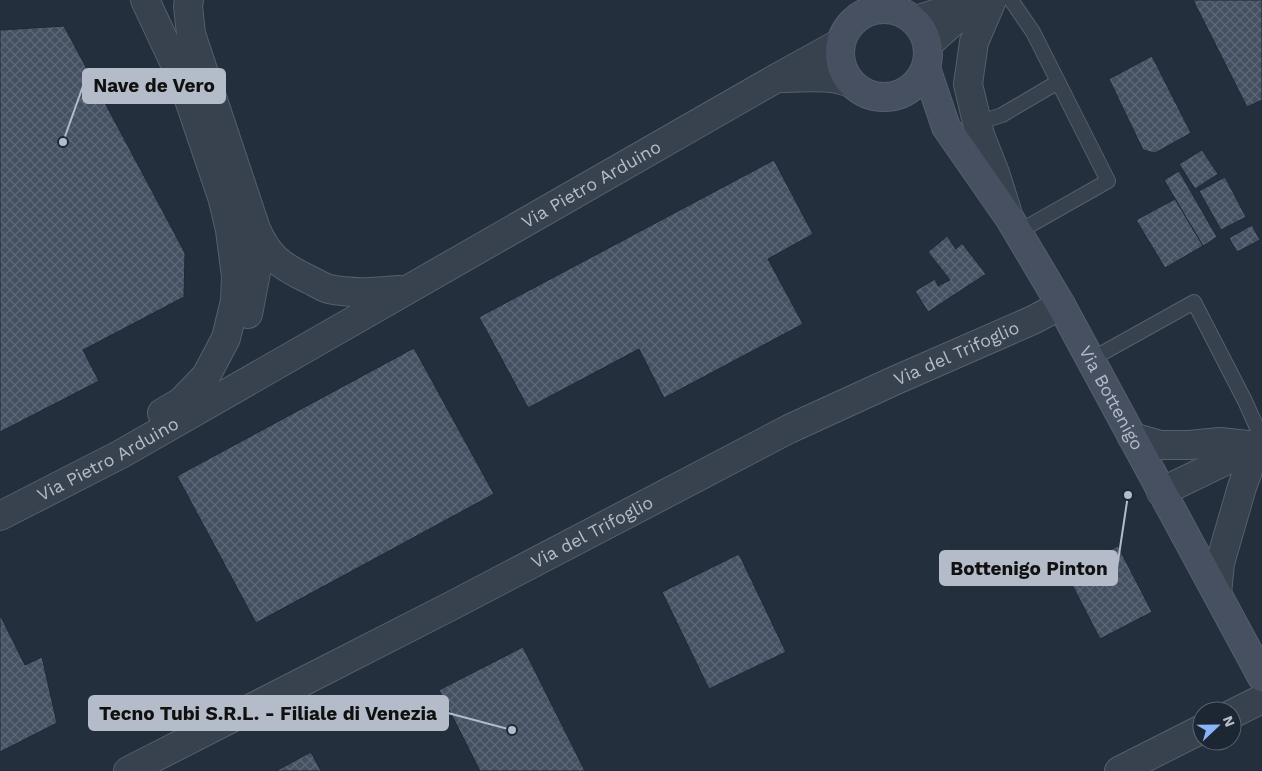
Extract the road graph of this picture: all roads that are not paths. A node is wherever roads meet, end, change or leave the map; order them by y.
1 (145, 0) edge
2 (190, 0) edge
3 (842, 0) edge
4 (1011, 0) edge
5 (982, 1) edge
6 (876, 4) edge
7 (916, 20) junction
8 (844, 35) junction
9 (927, 56) junction
10 (775, 78) junction
11 (1058, 82) junction
12 (851, 83) junction
13 (895, 96) junction
14 (977, 123) junction
15 (946, 127) junction
16 (1014, 226) junction
17 (256, 229) junction
18 (406, 290) junction
19 (1061, 305) junction
20 (1090, 360) junction
21 (216, 400) junction
22 (1132, 438) junction
23 (1260, 443) edge
24 (121, 454) junction
25 (1161, 492) junction
26 (0, 516) edge
27 (1216, 593) junction
28 (1262, 678) edge
29 (1262, 699) edge
30 (1242, 709) edge
31 (1192, 734) edge
32 (128, 771) edge
33 (1119, 771) edge

1 - 24 street
2 - 17 street, Via Pietro Arduino
3 - 8 street
4 - 11 lane
5 - 7 street
5 - 9 street
5 - 14 street
6 - 7 street
6 - 8 street
7 - 9 street
8 - 10 street, Via Pietro Arduino
8 - 12 street
9 - 13 street
9 - 15 street, Via Bottenigo
10 - 12 street, Via Pietro Arduino
10 - 18 street, Via Pietro Arduino
11 - 14 lane
11 - 16 lane
12 - 13 street
13 - 15 street, Via Bottenigo
14 - 16 street
15 - 16 street, Via Bottenigo
16 - 19 street, Via Bottenigo
17 - 18 street, Via Pietro Arduino
17 - 21 street, Via Pietro Arduino
18 - 21 street, Via Pietro Arduino
19 - 20 street, Via Bottenigo
19 - 32 street, Via del Trifoglio
20 - 22 street, Via Bottenigo
20 - 23 lane
21 - 24 street, Via Pietro Arduino
22 - 23 street
22 - 25 street, Via Bottenigo
23 - 25 street
23 - 27 street
24 - 26 street, Via Pietro Arduino
25 - 27 street, Via Bottenigo
27 - 28 street, Via Bottenigo
29 - 30 street
31 - 33 street

